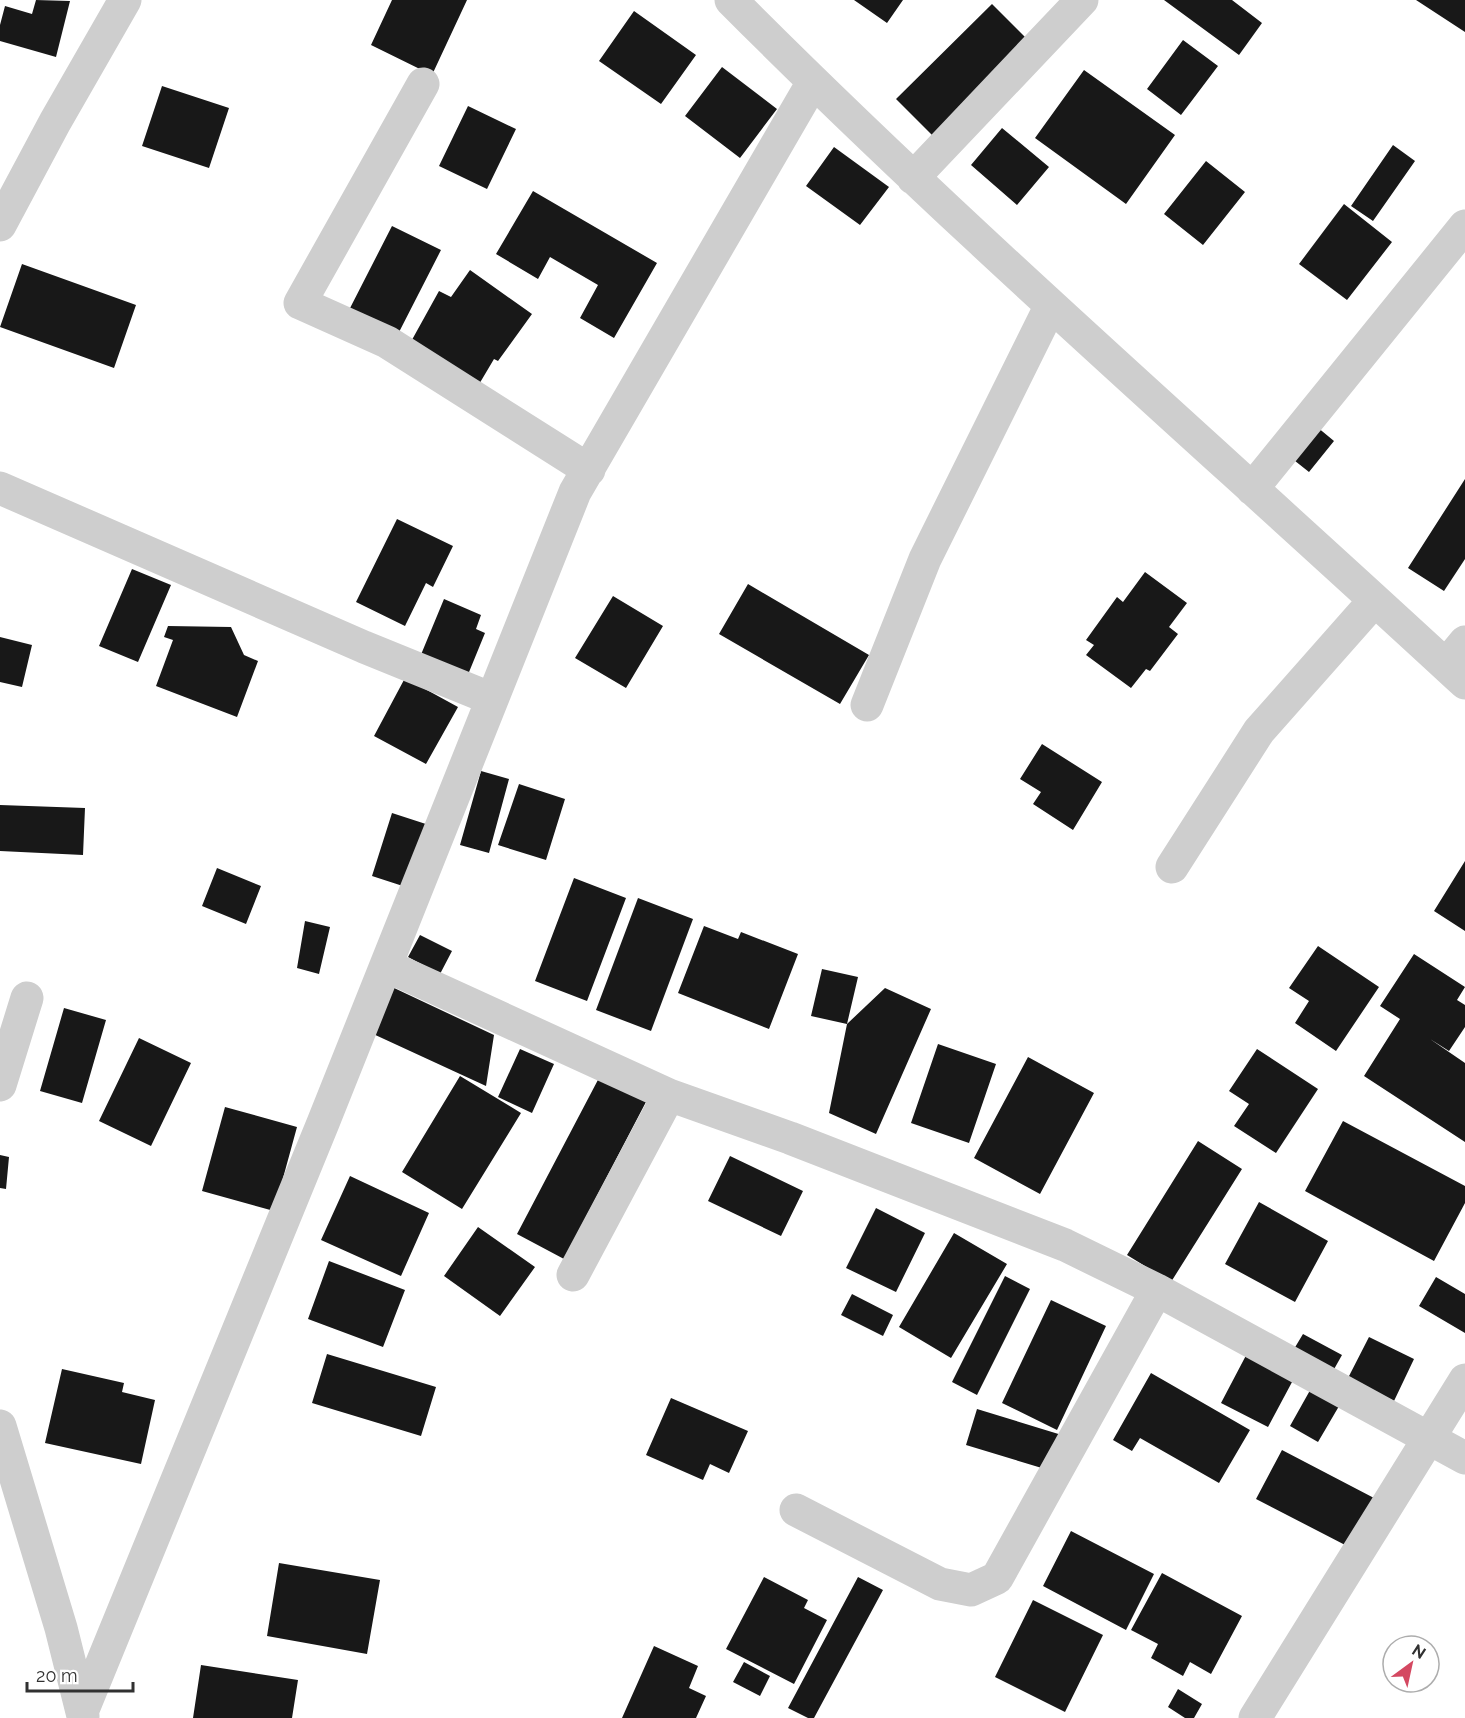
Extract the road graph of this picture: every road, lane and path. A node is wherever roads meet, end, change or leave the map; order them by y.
1 (125, 0) edge
2 (731, 0) edge
3 (1082, 0) edge
4 (813, 82) junction
5 (423, 84) dead end
6 (913, 178) junction
7 (0, 225) edge
8 (1465, 226) edge
9 (1052, 305) junction
10 (589, 470) junction
11 (0, 488) edge
12 (1252, 489) junction
13 (1374, 601) junction
14 (1459, 663) edge
15 (492, 699) junction
16 (867, 705) dead end
17 (1172, 867) dead end
18 (387, 966) junction
19 (27, 998) dead end
20 (0, 1085) edge
21 (669, 1095) junction
22 (573, 1275) dead end
23 (1157, 1290) junction
24 (1465, 1380) edge
25 (0, 1426) edge
26 (1430, 1438) junction
27 (1465, 1458) edge
28 (796, 1510) dead end
29 (82, 1715) edge
30 (1255, 1718) edge

1 - 7 street
2 - 4 street
3 - 6 street
4 - 6 street
4 - 10 street
5 - 10 street
6 - 9 street
8 - 12 street
9 - 12 street
9 - 16 street
10 - 15 street
11 - 15 street
12 - 13 street
13 - 14 street
13 - 17 street
15 - 18 street
18 - 21 street
18 - 29 street
19 - 20 street
21 - 22 street
21 - 23 street
23 - 26 street
23 - 28 street
24 - 26 street
25 - 29 street
26 - 27 street
26 - 30 street

